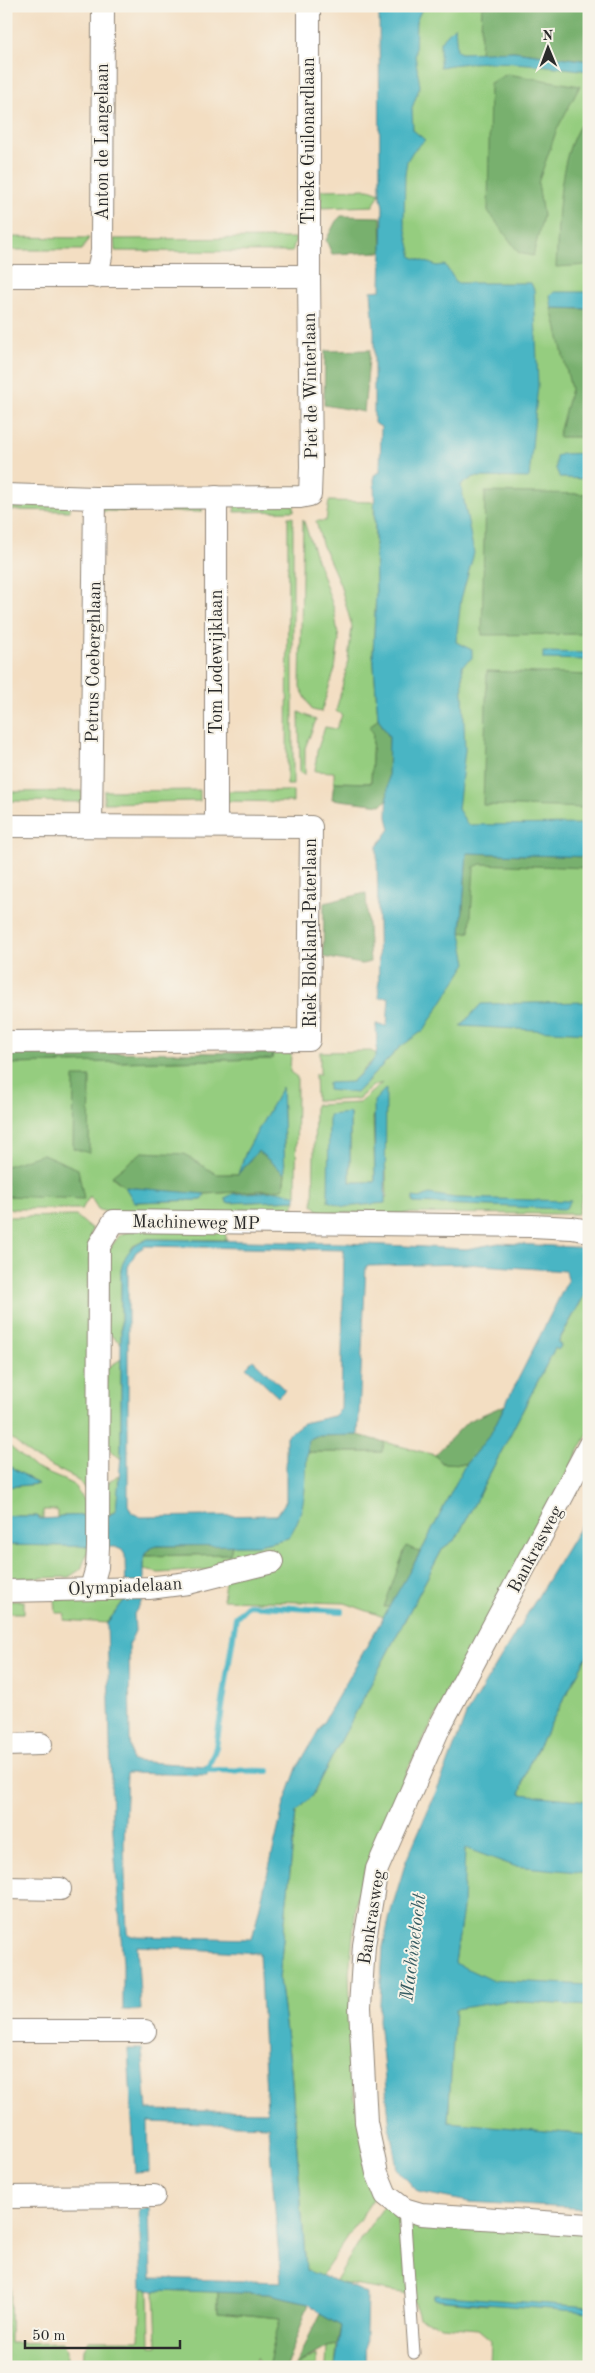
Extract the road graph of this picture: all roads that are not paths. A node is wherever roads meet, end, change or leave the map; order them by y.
1 (103, 6) edge
2 (309, 6) edge
3 (6, 276) edge
4 (309, 276) junction
5 (97, 277) junction
6 (6, 495) edge
7 (95, 498) junction
8 (216, 498) junction
9 (6, 826) edge
10 (91, 826) junction
11 (216, 826) junction
12 (6, 1042) edge
13 (588, 1230) edge
14 (589, 1446) edge
15 (272, 1562) dead end
16 (91, 1588) junction
17 (6, 1591) edge
18 (41, 1744) dead end
19 (6, 1745) edge
20 (6, 1888) edge
21 (60, 1889) dead end
22 (145, 2030) dead end
23 (6, 2031) edge
24 (154, 2196) dead end
25 (6, 2197) edge
26 (404, 2209) junction
27 (589, 2225) edge
28 (414, 2354) dead end

1 - 5 street, Anton de Langelaan
2 - 4 street, Tineke Guilonardlaan
3 - 5 street
4 - 5 street
4 - 8 street, Piet de Winterlaan
6 - 7 street, Piet de Winterlaan
7 - 8 street, Piet de Winterlaan
7 - 10 street, Petrus Coeberghlaan
8 - 11 street, Tom Lodewijklaan
9 - 10 street, Riek Blokland-Paterlaan
10 - 11 street, Riek Blokland-Paterlaan
11 - 12 street, Riek Blokland-Paterlaan
13 - 16 street, Machineweg MP
14 - 26 street, Bankrasweg
15 - 16 street, Olympiadelaan
16 - 17 street, Olympiadelaan
18 - 19 street
20 - 21 street
22 - 23 street
24 - 25 street
26 - 27 street, Bankrasweg
26 - 28 lane

